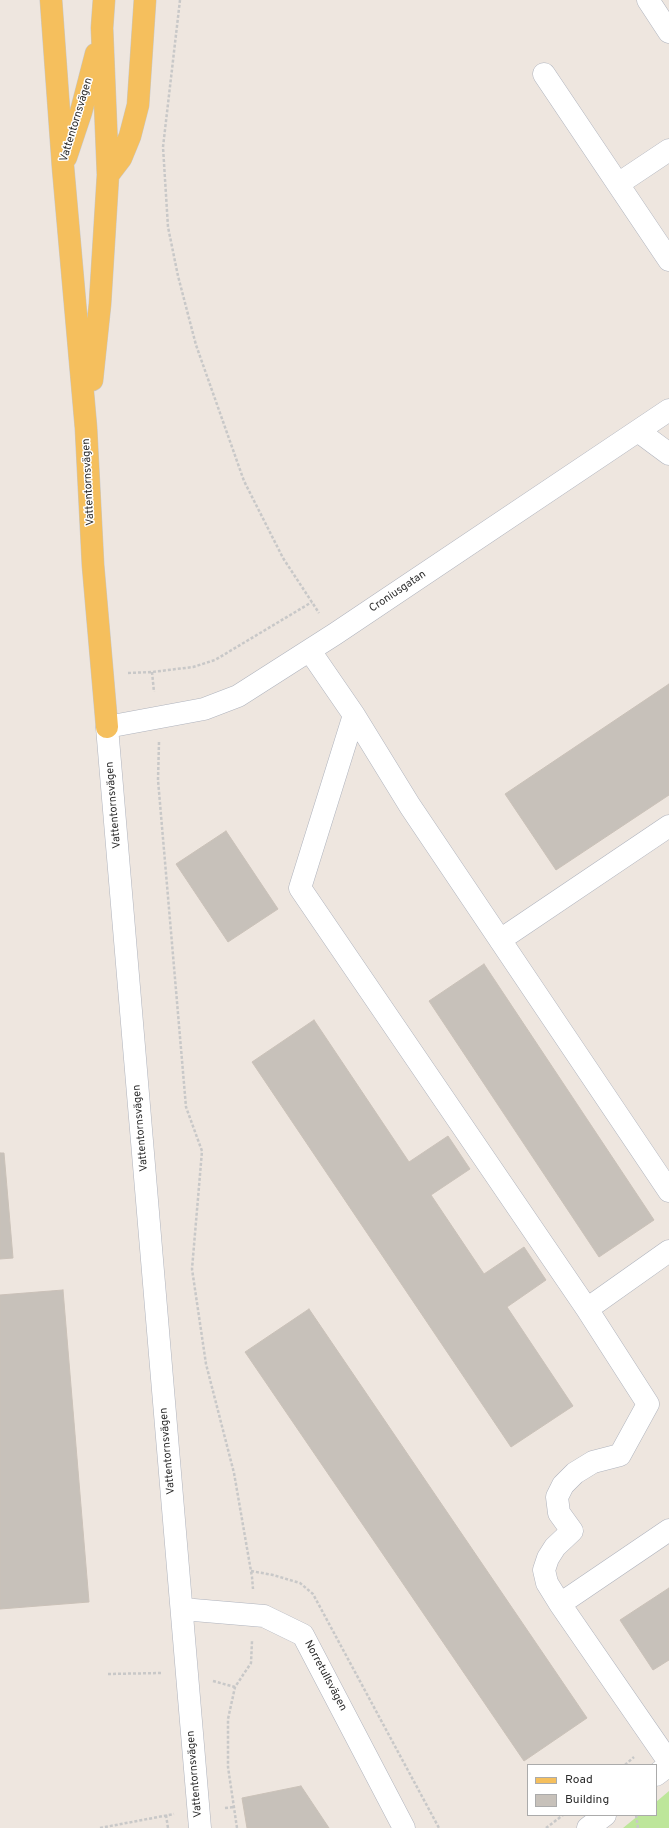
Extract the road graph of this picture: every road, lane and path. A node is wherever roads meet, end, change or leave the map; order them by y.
1 (51, 0) edge
2 (104, 0) edge
3 (145, 0) edge
4 (180, 0) edge
5 (648, 0) edge
6 (102, 28) junction
7 (669, 32) edge
8 (544, 74) dead end
9 (669, 150) edge
10 (63, 167) junction
11 (108, 175) junction
12 (618, 184) junction
13 (669, 260) edge
14 (669, 410) edge
15 (86, 428) junction
16 (638, 430) junction
17 (669, 454) edge
18 (312, 602) junction
19 (335, 634) junction
20 (310, 651) junction
21 (354, 715) junction
22 (157, 719) junction
23 (107, 727) junction
24 (669, 826) edge
25 (500, 940) junction
26 (669, 1191) edge
27 (669, 1251) edge
28 (587, 1309) junction
29 (669, 1530) edge
30 (560, 1604) junction
31 (182, 1609) junction
32 (254, 1615) junction
33 (669, 1762) edge
34 (669, 1765) edge
35 (657, 1774) edge
36 (234, 1807) junction
37 (166, 1815) junction
38 (562, 1816) edge
39 (604, 1816) edge
40 (636, 1816) edge
41 (199, 1820) edge
42 (100, 1828) edge
43 (168, 1828) edge
44 (237, 1828) edge
45 (404, 1828) edge
46 (546, 1828) edge
47 (588, 1828) edge
48 (638, 1828) edge

1 - 10 main road
2 - 6 main road, Vattentornsvägen
3 - 11 main road
4 - 18 path
5 - 7 street
6 - 10 main road, Vattentornsvägen
6 - 11 main road, Vattentornsvägen
8 - 12 street
9 - 12 street
10 - 15 main road, Vattentornsvägen
11 - 15 main road, Vattentornsvägen
12 - 13 street
14 - 16 street, Croniusgatan
15 - 23 main road, Vattentornsvägen
16 - 17 street
16 - 19 street, Croniusgatan
18 - 19 path
18 - 22 path
19 - 20 street, Croniusgatan
20 - 21 street
20 - 22 street, Croniusgatan
21 - 25 street
21 - 28 street
22 - 23 street, Croniusgatan
22 - 32 path
23 - 31 street, Vattentornsvägen
24 - 25 street
25 - 26 street
27 - 28 street
28 - 30 street
29 - 30 street
30 - 33 street
31 - 32 street, Norretullsvägen
31 - 41 street, Vattentornsvägen
32 - 36 path
32 - 45 street, Norretullsvägen
34 - 35 street
36 - 41 path
36 - 44 path
37 - 41 path
37 - 42 path
37 - 43 path
38 - 46 path
39 - 47 street
40 - 48 path

